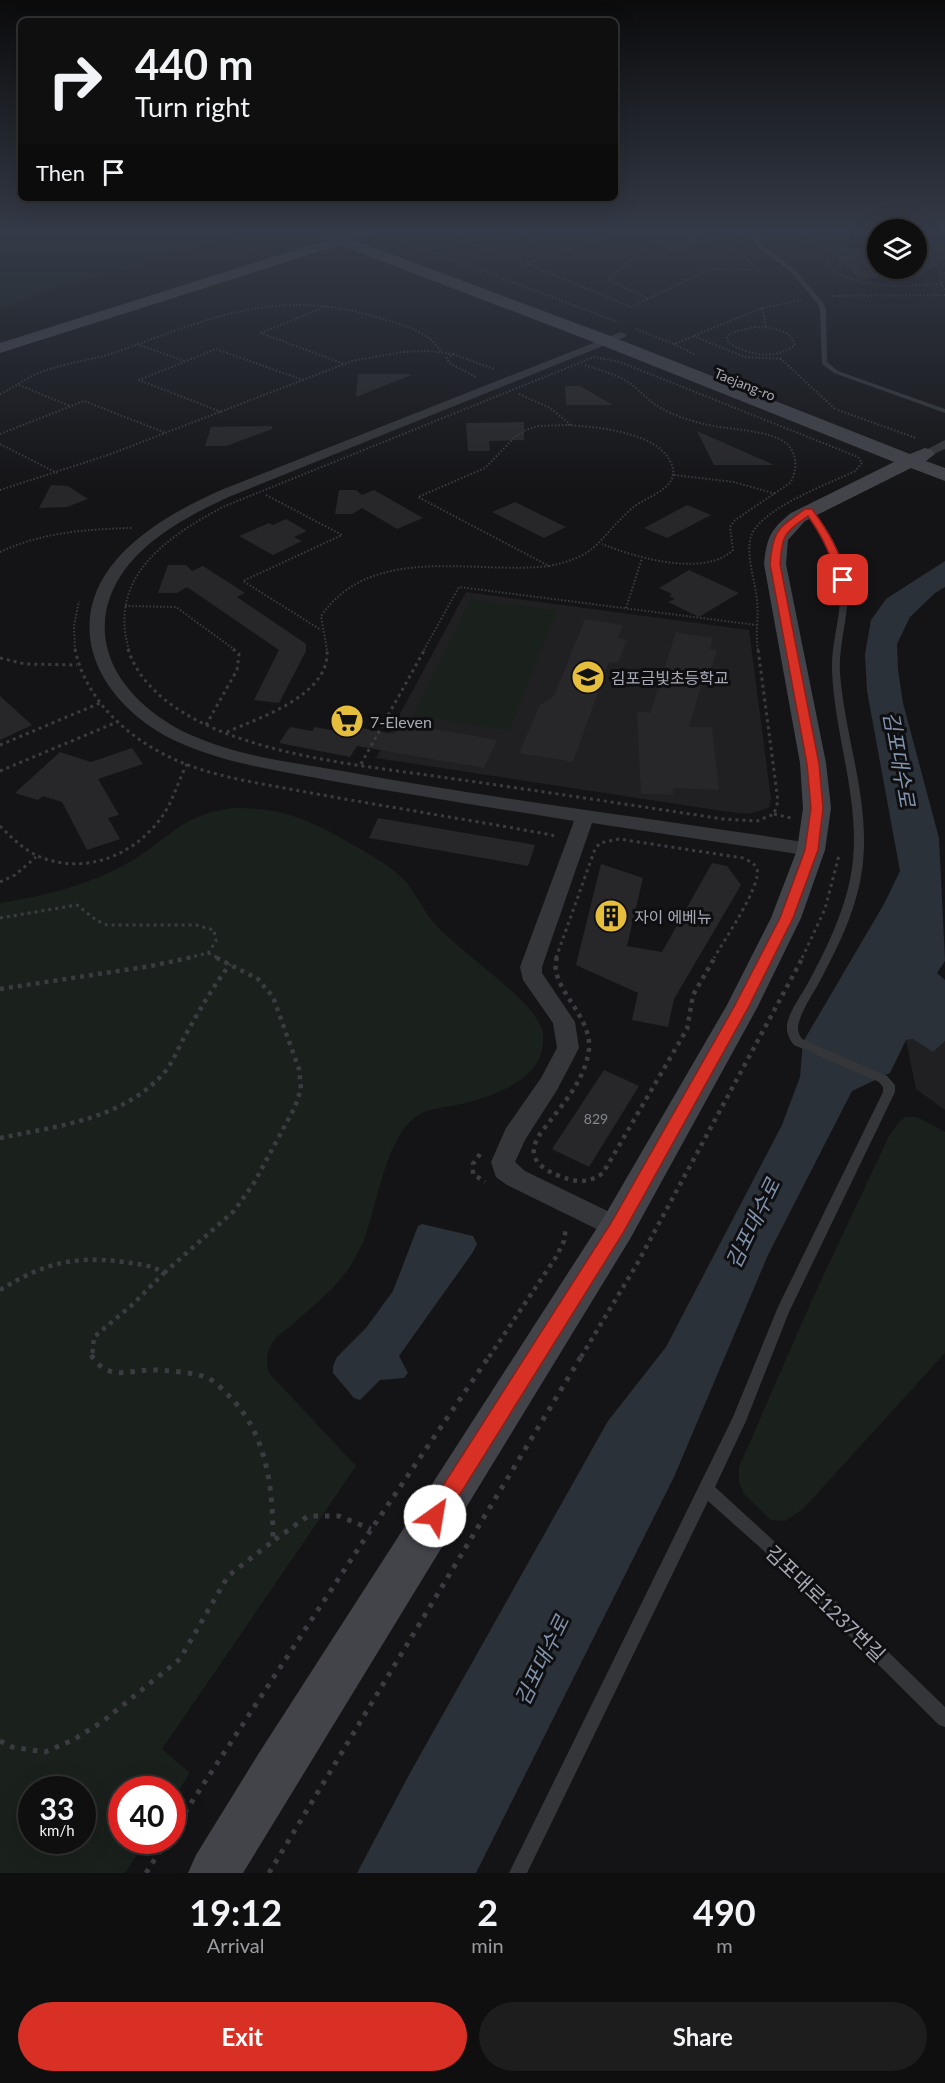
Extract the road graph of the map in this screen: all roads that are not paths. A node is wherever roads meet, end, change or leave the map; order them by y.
1 (70, 316) edge
2 (99, 316) edge
3 (578, 316) edge
4 (823, 316) edge
5 (620, 331) junction
6 (0, 338) edge
7 (0, 348) edge
8 (945, 411) edge
9 (931, 456) edge
10 (945, 475) edge
11 (809, 511) junction
12 (585, 818) junction
13 (811, 850) junction
14 (617, 1228) junction
15 (706, 1489) junction
16 (945, 1719) edge
17 (214, 1873) edge
18 (518, 1873) edge

1 - 6 street
2 - 7 street
3 - 5 street
4 - 8 lane
5 - 9 street
5 - 12 street
9 - 10 street
9 - 11 street
11 - 13 street
11 - 15 lane
12 - 13 street
12 - 14 street
13 - 14 street
14 - 17 street
15 - 16 lane, 김포대로1237번길
15 - 18 lane

